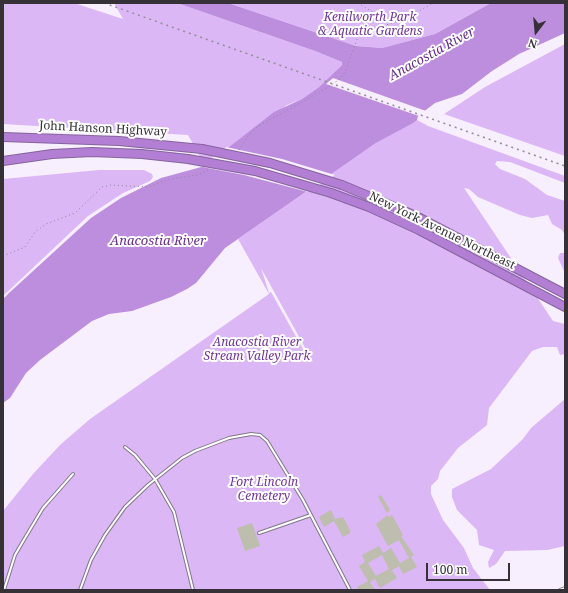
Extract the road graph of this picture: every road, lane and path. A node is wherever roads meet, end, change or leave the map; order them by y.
1 (358, 3) edge
2 (433, 3) edge
3 (390, 23) junction
4 (3, 137) edge
5 (202, 149) joint
6 (236, 153) dead end
7 (188, 158) joint
8 (3, 162) edge
9 (210, 170) dead end
10 (3, 256) edge
11 (565, 294) edge
12 (565, 307) edge
13 (124, 447) dead end
14 (73, 474) dead end
15 (155, 479) junction
16 (311, 516) junction
17 (259, 533) dead end
18 (565, 588) edge
19 (4, 590) edge
20 (80, 590) edge
21 (193, 590) edge
22 (350, 590) edge
23 (560, 590) edge

1 - 3 path
2 - 3 path
3 - 6 path
4 - 5 highway, John Hanson Highway
5 - 11 highway, New York Avenue Northeast, bridge
7 - 8 highway, John Hanson Highway
7 - 12 highway, New York Avenue Northeast, bridge
9 - 10 path
13 - 15 lane
14 - 19 lane
15 - 16 lane
15 - 20 lane
15 - 21 lane
16 - 17 lane
16 - 22 lane
18 - 23 lane

